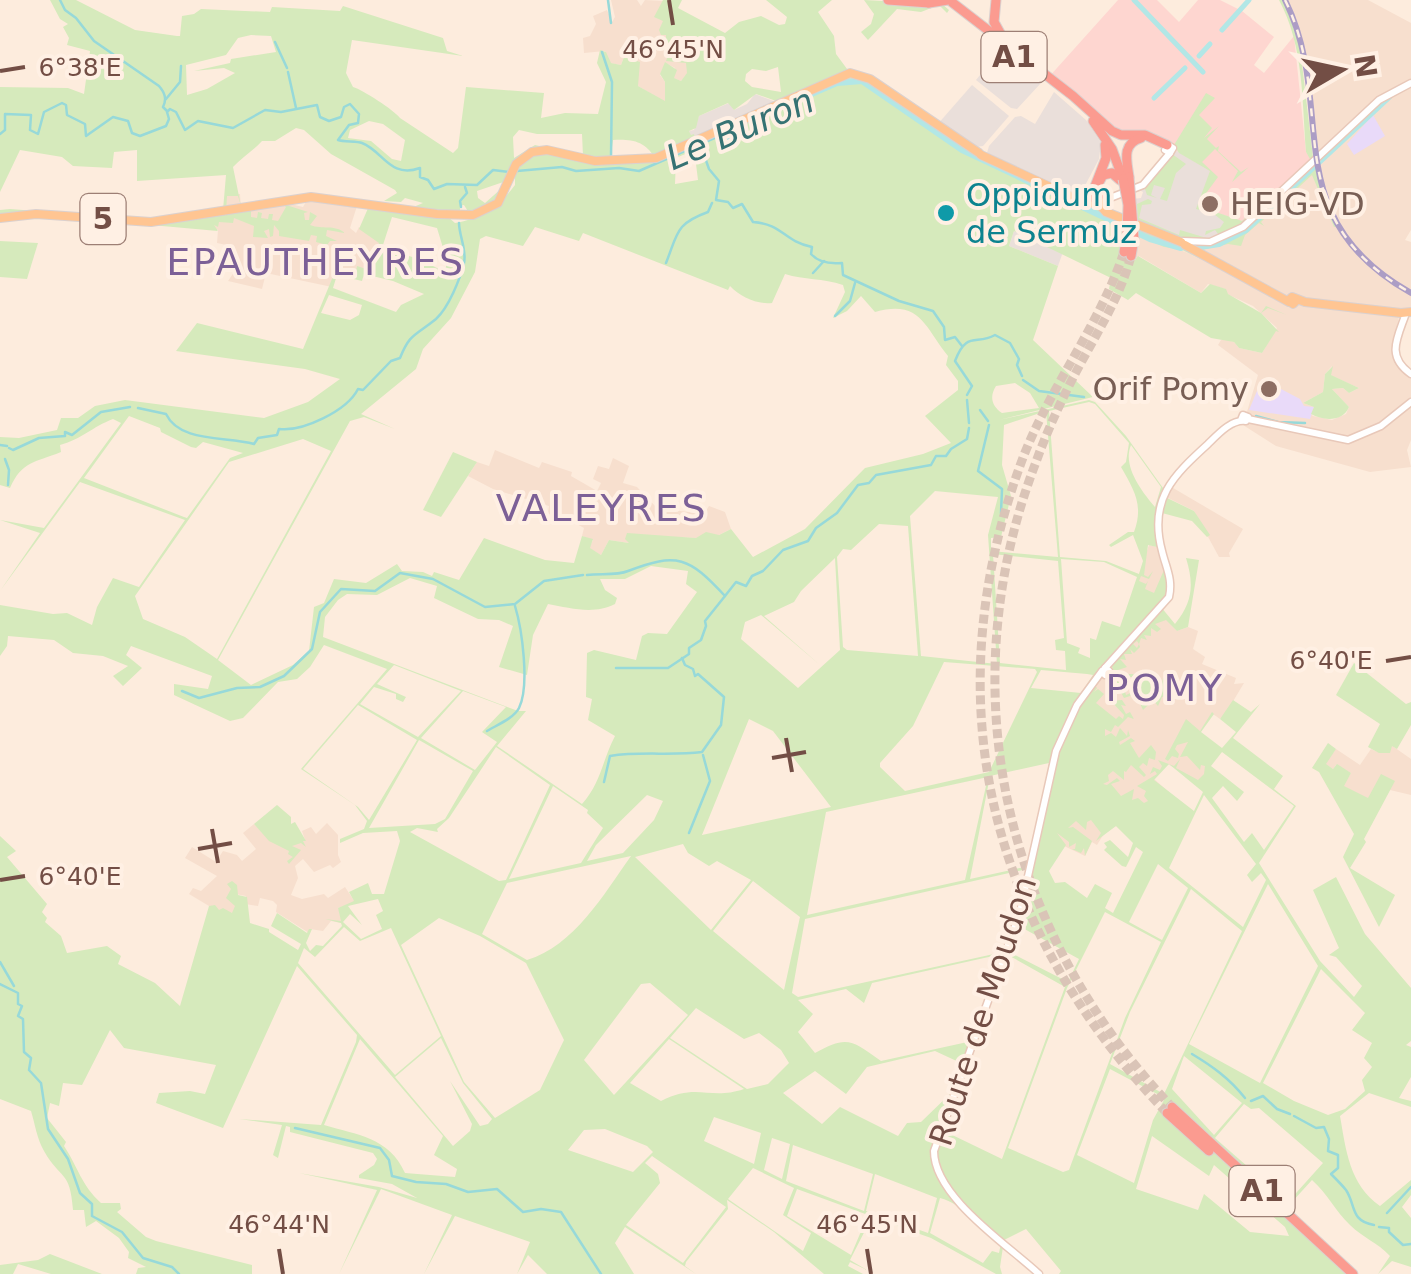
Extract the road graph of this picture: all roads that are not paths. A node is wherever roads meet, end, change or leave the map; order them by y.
1 (888, 0) edge
2 (904, 0) edge
3 (947, 0) edge
4 (996, 0) edge
5 (929, 1) edge
6 (1021, 58) junction
7 (1411, 83) edge
8 (1085, 109) junction
9 (1167, 149) junction
10 (1125, 178) junction
11 (1095, 182) junction
12 (1100, 199) junction
13 (1078, 200) junction
14 (0, 218) edge
15 (1130, 238) junction
16 (1185, 242) junction
17 (1127, 254) tunnel mouth
18 (1406, 313) edge
19 (1411, 374) edge
20 (1411, 402) edge
21 (1170, 1110) tunnel mouth
22 (1038, 1274) edge
23 (1350, 1274) edge

1 - 5 highway
2 - 5 highway
3 - 5 highway, bridge
3 - 6 highway, A1
3 - 8 highway, A1
4 - 6 highway
6 - 8 highway, A1
7 - 16 main road
8 - 9 highway
8 - 10 highway, A1
8 - 11 highway
9 - 10 highway
9 - 12 main road
10 - 12 highway
10 - 15 highway, bridge
10 - 15 highway, bridge
11 - 12 highway
11 - 13 highway
12 - 13 main road
12 - 16 main road
13 - 14 main road, 5
15 - 17 highway
16 - 18 main road
18 - 19 main road
20 - 22 main road, Route de Moudon
21 - 23 highway, A1

